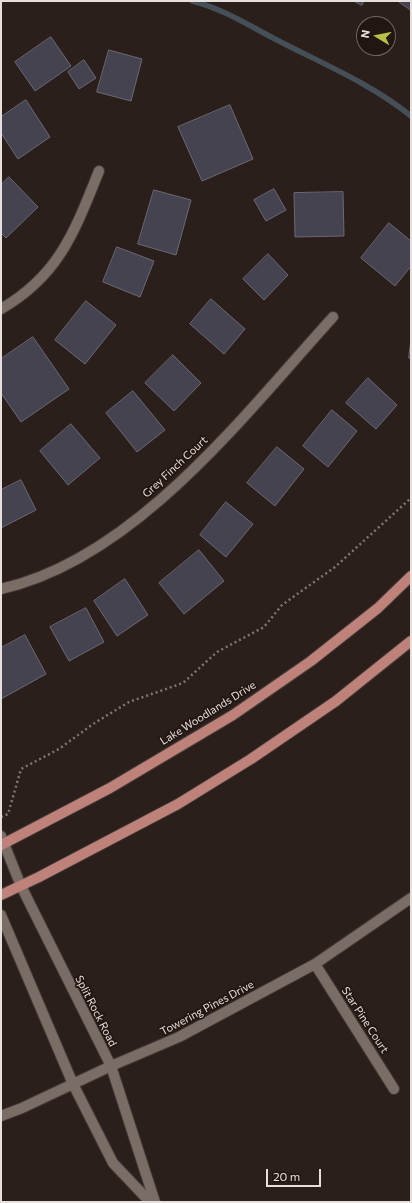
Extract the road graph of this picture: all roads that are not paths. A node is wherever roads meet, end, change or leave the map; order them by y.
1 (100, 171) dead end
2 (1, 309) edge
3 (333, 317) dead end
4 (411, 576) edge
5 (1, 589) edge
6 (411, 641) edge
7 (2, 842) edge
8 (21, 886) junction
9 (1, 894) edge
10 (411, 898) edge
11 (1, 915) edge
12 (315, 964) junction
13 (111, 1066) junction
14 (73, 1084) junction
15 (394, 1089) dead end
16 (1, 1116) edge
17 (150, 1202) edge
18 (155, 1202) edge

1 - 2 street
3 - 5 street, Grey Finch Court
4 - 7 main road, Lake Woodlands Drive
6 - 8 main road
7 - 8 street, Split Rock Road
8 - 9 main road
8 - 13 street, Split Rock Road
10 - 12 street, Towering Pines Drive
11 - 14 street
12 - 13 street, Towering Pines Drive
12 - 15 street, Star Pine Court
13 - 14 street, Towering Pines Drive
13 - 18 street, Split Rock Road
14 - 16 street, Towering Pines Drive
14 - 17 street

